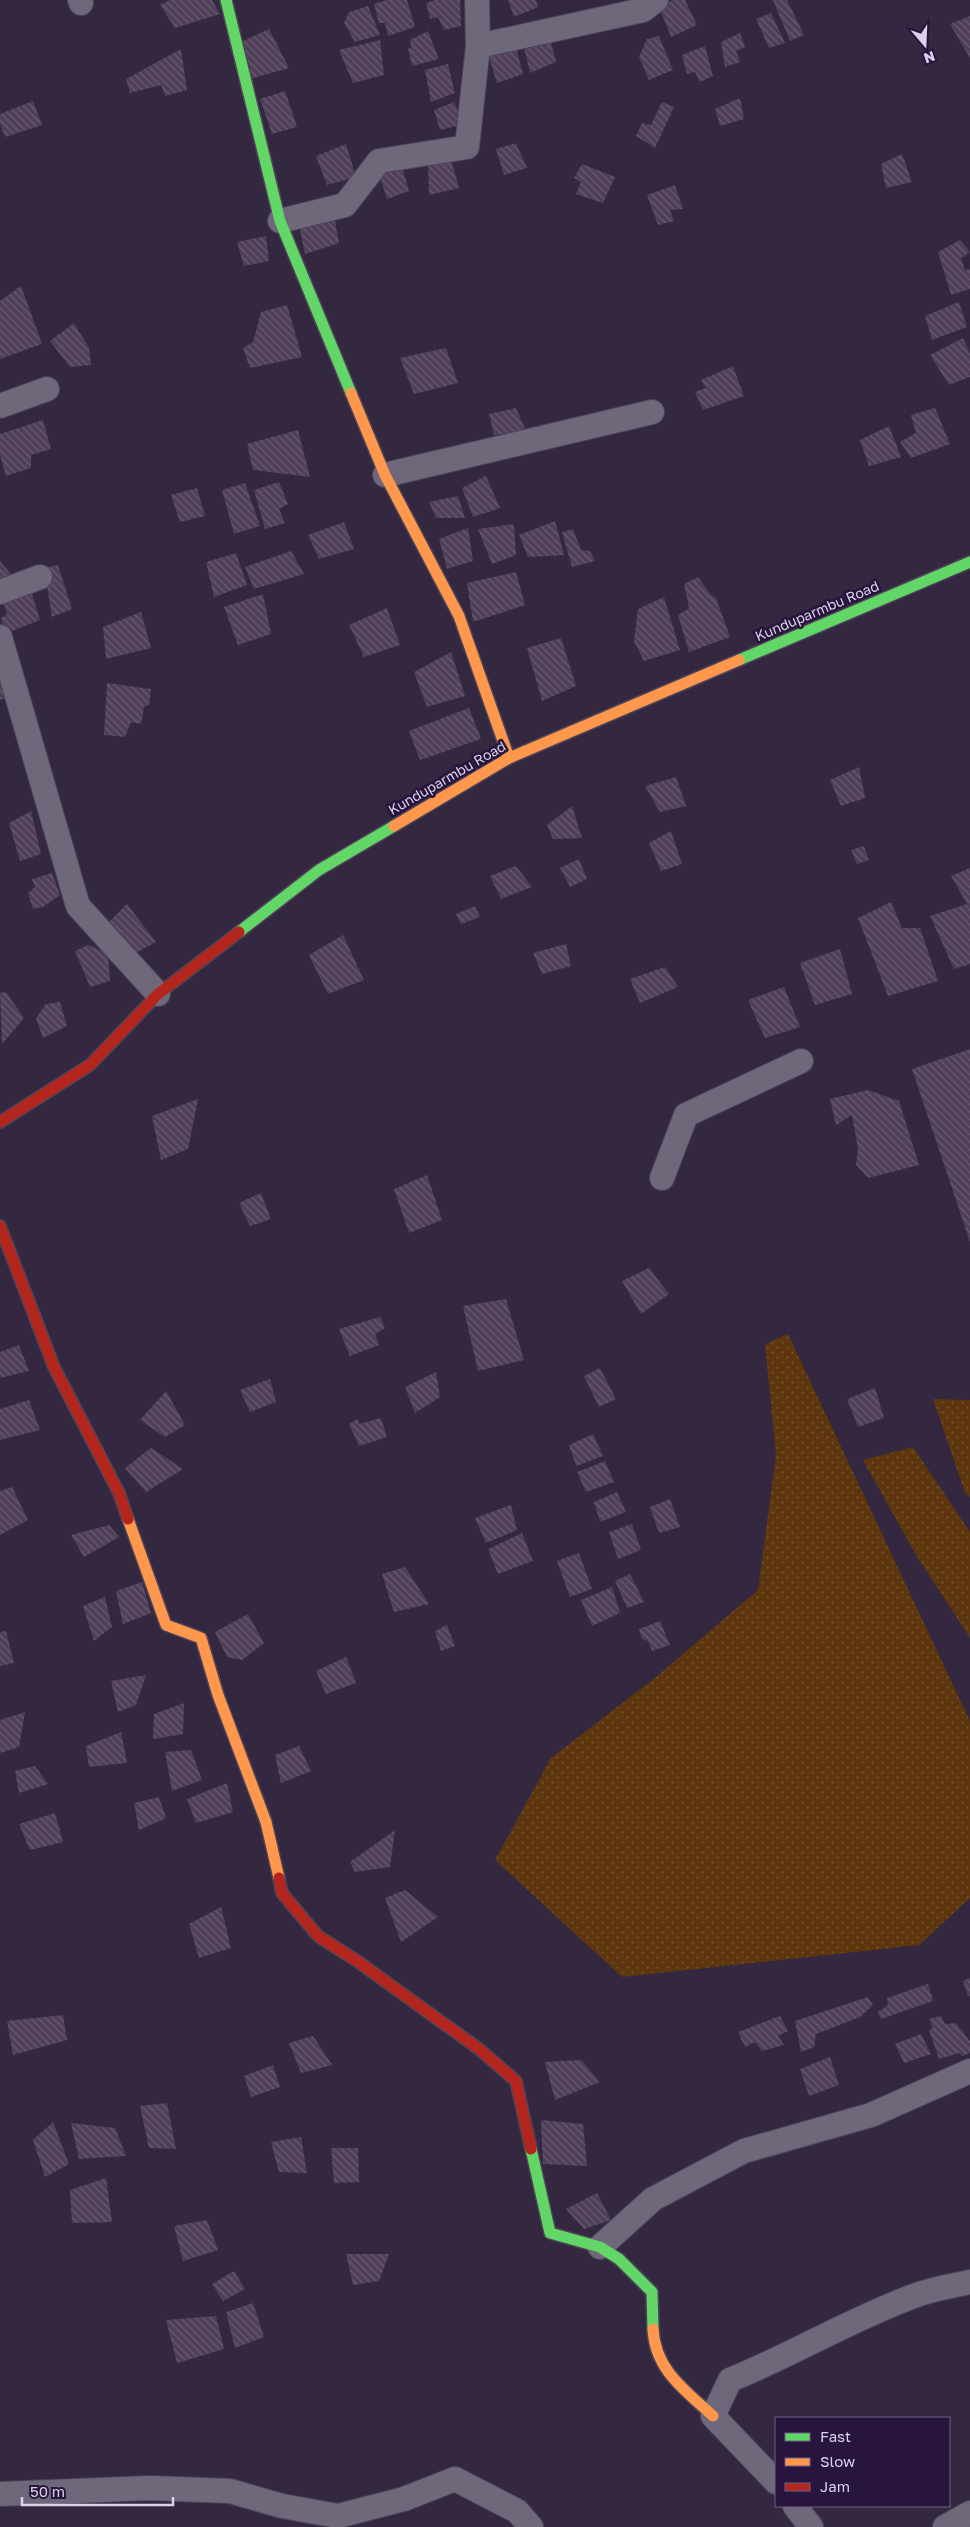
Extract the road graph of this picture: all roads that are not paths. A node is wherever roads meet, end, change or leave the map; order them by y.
1 (226, 0) edge
2 (478, 0) edge
3 (656, 0) edge
4 (478, 46) junction
5 (280, 221) junction
6 (47, 389) dead end
7 (0, 406) edge
8 (652, 412) dead end
9 (385, 476) junction
10 (970, 562) edge
11 (40, 577) dead end
12 (0, 592) edge
13 (0, 637) edge
14 (509, 758) junction
15 (158, 994) junction
16 (801, 1061) dead end
17 (0, 1122) edge
18 (662, 1178) dead end
19 (0, 1226) edge
20 (970, 2070) edge
21 (600, 2247) junction
22 (970, 2282) edge
23 (714, 2416) junction
24 (775, 2481) edge
25 (0, 2494) edge
26 (796, 2507) edge
27 (970, 2513) edge
28 (531, 2527) edge
29 (811, 2527) edge
30 (945, 2527) edge

1 - 5 street
2 - 4 street
3 - 4 street
4 - 5 street
5 - 9 street
6 - 7 street
8 - 9 street
9 - 14 street
10 - 14 street, Kunduparmbu Road
11 - 12 street
13 - 15 street
14 - 15 street, Kunduparmbu Road
15 - 17 street, Kunduparmbu Road
16 - 18 street
19 - 21 street
20 - 21 street
21 - 23 street
22 - 23 street
23 - 24 street
25 - 28 street
26 - 29 street
27 - 30 street

